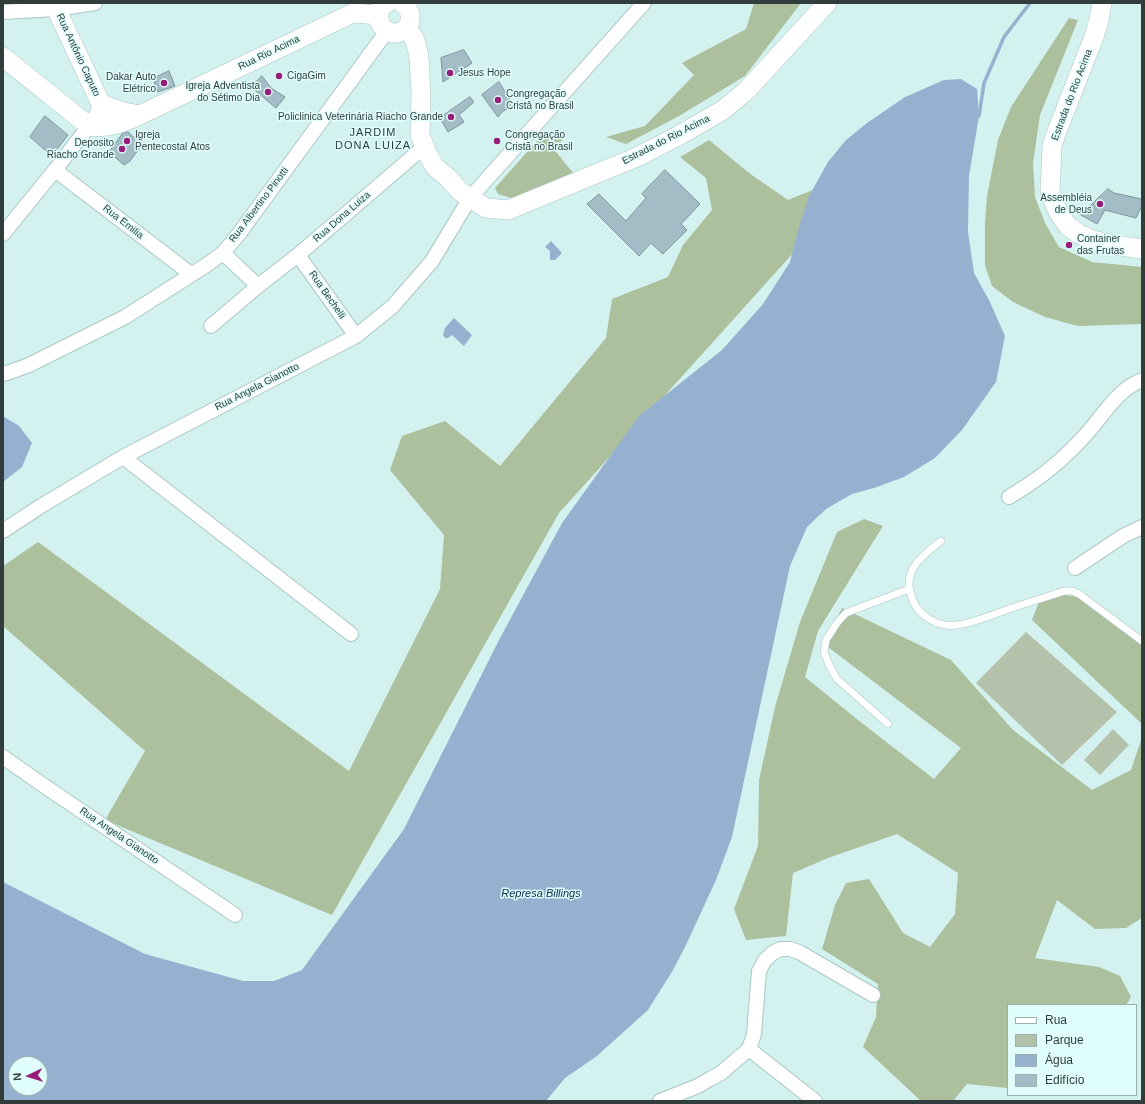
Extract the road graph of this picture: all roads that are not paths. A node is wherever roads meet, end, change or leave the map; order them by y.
1 (95, 3) edge
2 (402, 3) edge
3 (644, 3) edge
4 (827, 3) edge
5 (1102, 3) edge
6 (55, 6) edge
7 (3, 12) edge
8 (384, 17) edge
9 (407, 28) junction
10 (3, 57) edge
11 (101, 104) junction
12 (140, 115) junction
13 (89, 126) junction
14 (425, 146) junction
15 (55, 170) junction
16 (470, 198) junction
17 (3, 234) edge
18 (1142, 249) edge
19 (223, 253) junction
20 (298, 255) junction
21 (191, 274) junction
22 (258, 286) junction
23 (211, 326) dead end
24 (356, 336) junction
25 (3, 374) edge
26 (1142, 380) edge
27 (123, 457) junction
28 (1009, 497) dead end
29 (1142, 528) edge
30 (3, 531) edge
31 (941, 540) dead end
32 (1075, 568) dead end
33 (909, 589) junction
34 (351, 634) dead end
35 (1142, 642) edge
36 (888, 724) dead end
37 (3, 757) edge
38 (235, 915) dead end
39 (873, 995) dead end
40 (749, 1049) junction
41 (660, 1101) edge
42 (815, 1101) edge

1 - 6 street
2 - 9 main road
3 - 16 street, Rua Angela Gianotto
4 - 16 main road, Estrada do Rio Acima
5 - 18 main road, Estrada do Rio Acima
6 - 7 street
6 - 11 main road, Rua Antônio Caputo
8 - 9 main road, Rua Rio Acima
8 - 12 main road, Rua Rio Acima
8 - 19 street, Rua Albertino Pinotti
9 - 14 main road
10 - 13 main road
11 - 12 main road
11 - 13 main road, Rua Antônio Caputo
12 - 13 main road, Rua Rio Acima
13 - 15 street
14 - 16 main road
14 - 20 street, Rua Dona Luiza
15 - 17 street
15 - 21 street, Rua Emilia
16 - 24 street, Rua Angela Gianotto
19 - 21 street, Rua Albertino Pinotti
19 - 22 street
20 - 22 street, Rua Dona Luiza
20 - 24 street, Rua Bechelli
21 - 25 street, Rua Albertino Pinotti
22 - 23 street, Rua Dona Luiza
24 - 27 street, Rua Angela Gianotto
26 - 28 street
27 - 30 street, Rua Angela Gianotto
27 - 34 street
29 - 32 street
31 - 33 lane
33 - 35 lane
33 - 36 lane
37 - 38 street, Rua Angela Gianotto
39 - 40 street
40 - 41 street
40 - 42 street

